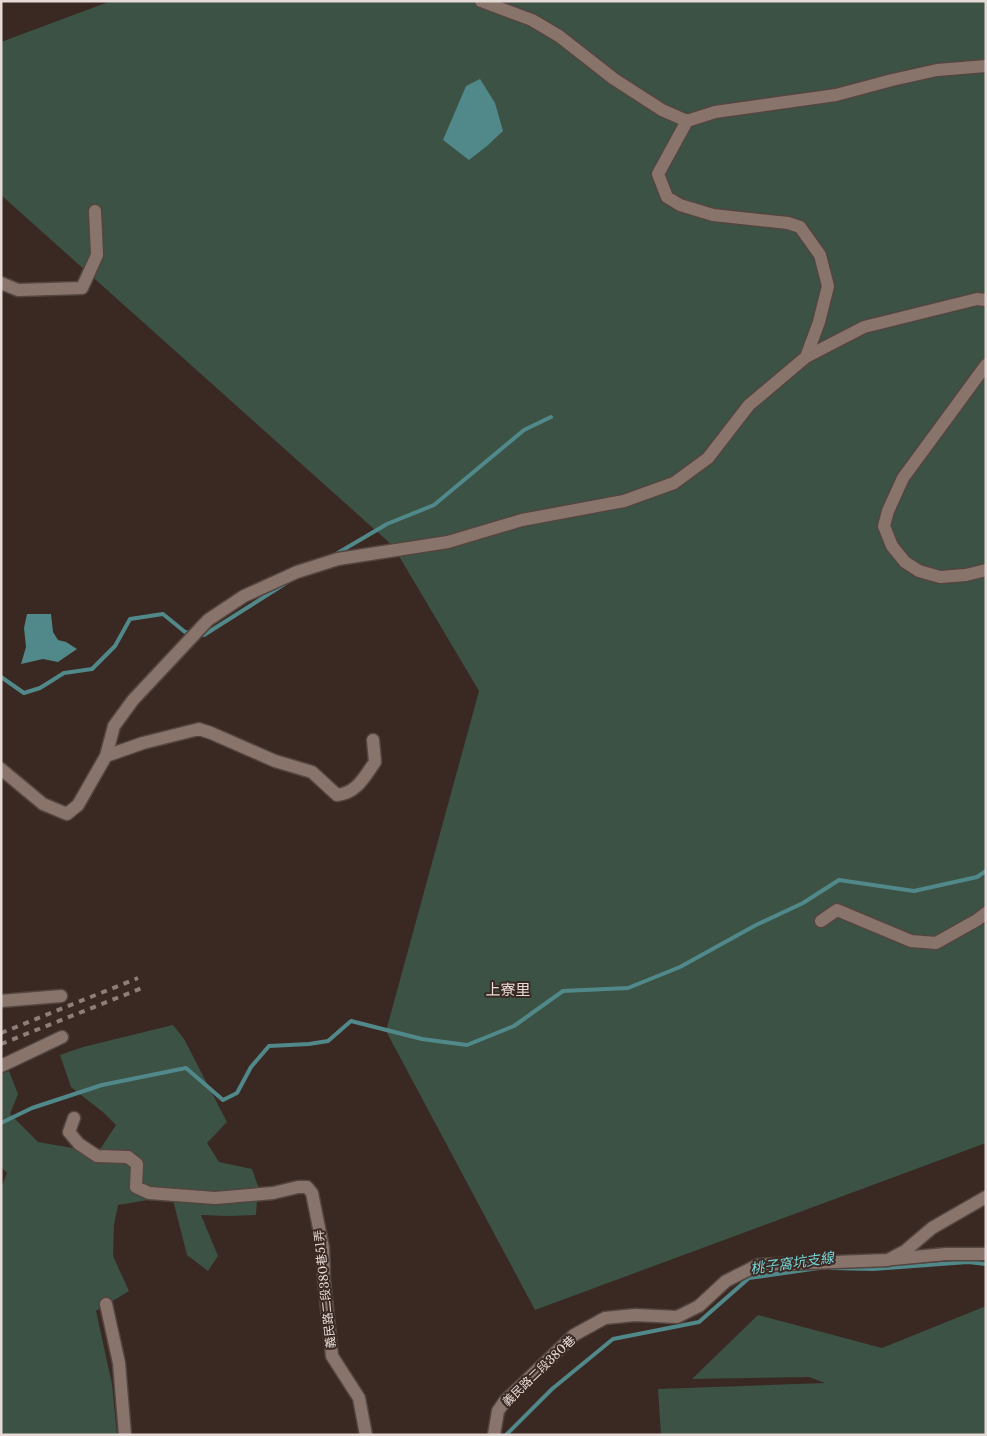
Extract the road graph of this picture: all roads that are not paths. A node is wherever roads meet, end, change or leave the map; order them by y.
1 (480, 1) edge
2 (986, 66) edge
3 (687, 121) junction
4 (95, 211) dead end
5 (1, 283) edge
6 (986, 300) edge
7 (806, 357) junction
8 (986, 365) edge
9 (986, 570) edge
10 (373, 740) dead end
11 (106, 756) junction
12 (1, 770) edge
13 (986, 913) edge
14 (821, 920) dead end
15 (61, 996) dead end
16 (1, 1001) edge
17 (62, 1037) dead end
18 (1, 1066) edge
19 (74, 1118) dead end
20 (986, 1197) edge
21 (986, 1254) edge
22 (888, 1260) junction
23 (106, 1304) dead end
24 (125, 1435) edge
25 (366, 1435) edge
26 (494, 1435) edge

1 - 3 lane
2 - 3 lane
3 - 7 lane
4 - 5 lane
6 - 7 lane
7 - 11 lane
8 - 9 lane
10 - 11 lane
11 - 12 lane
13 - 14 lane
15 - 16 lane
17 - 18 lane
19 - 25 lane, 義民路二段380巷51弄
20 - 22 lane, 義民路二段380巷
21 - 22 lane
22 - 26 lane, 義民路二段380巷
23 - 24 lane

